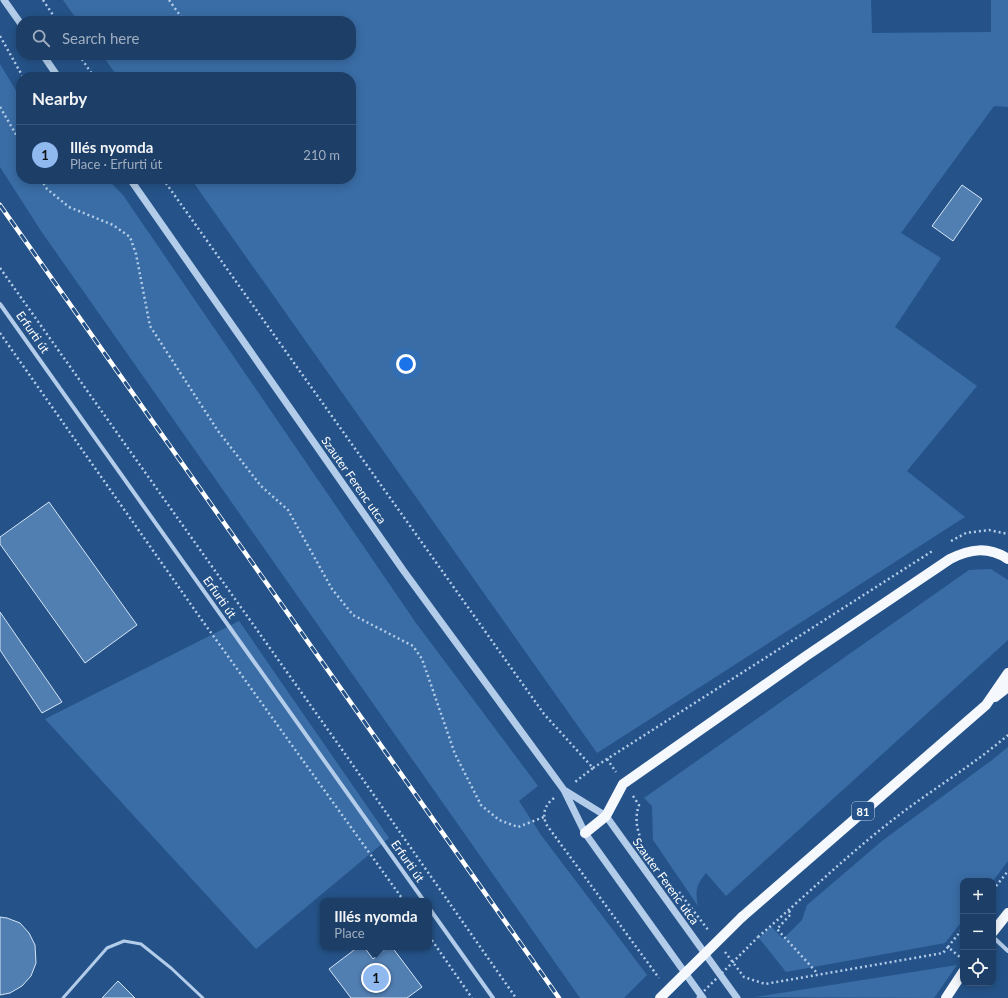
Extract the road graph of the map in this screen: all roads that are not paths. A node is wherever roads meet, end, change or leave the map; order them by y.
1 (4, 0) edge
2 (16, 17) edge
3 (46, 60) edge
4 (55, 72) edge
5 (133, 184) edge
6 (0, 304) edge
7 (1008, 559) edge
8 (1008, 673) edge
9 (1008, 687) edge
10 (1008, 697) edge
11 (986, 705) junction
12 (564, 790) junction
13 (606, 816) junction
14 (585, 833) junction
15 (422, 898) edge
16 (432, 912) edge
17 (1008, 913) edge
18 (996, 928) edge
19 (996, 940) edge
20 (1008, 951) edge
21 (960, 977) edge
22 (63, 998) edge
23 (203, 998) edge
24 (493, 998) edge
25 (660, 998) edge
26 (702, 998) edge
27 (737, 998) edge
28 (946, 998) edge

1 - 2 street
3 - 4 street
5 - 12 street, Szauter Ferenc utca
6 - 15 street, Erfurti út
7 - 13 main road
8 - 11 main road
9 - 11 main road, 81
10 - 11 main road
11 - 25 main road, 81, bridge
12 - 13 street, Szauter Ferenc utca
12 - 14 street, Szauter Ferenc utca
13 - 14 main road
13 - 27 street, Szauter Ferenc utca
14 - 26 street, Szauter Ferenc utca
16 - 24 street
17 - 18 main road
19 - 20 street
21 - 28 main road
22 - 23 lane

